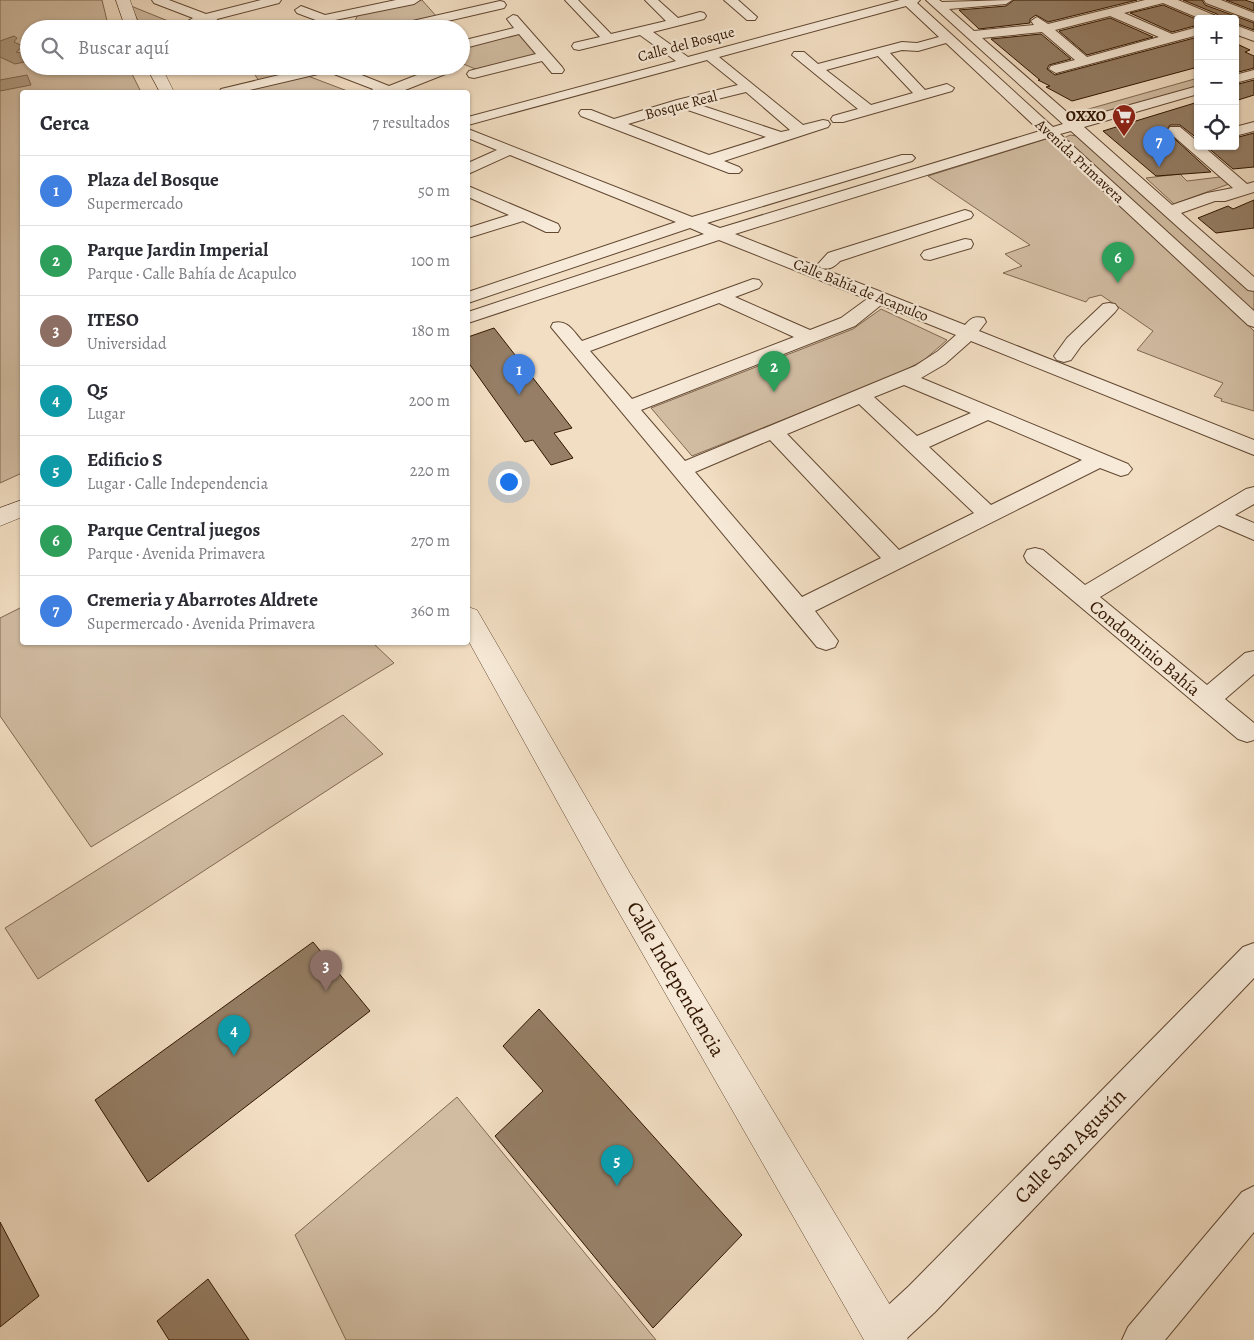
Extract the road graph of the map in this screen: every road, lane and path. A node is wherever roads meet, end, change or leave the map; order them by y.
1 (123, 0) edge
2 (275, 0) edge
3 (414, 0) edge
4 (571, 0) edge
5 (651, 0) edge
6 (910, 0) edge
7 (964, 0) edge
8 (1160, 0) edge
9 (1166, 0) edge
10 (1210, 0) edge
11 (158, 1) edge
12 (498, 2) edge
13 (754, 2) dead end
14 (1136, 2) edge
15 (734, 3) edge
16 (935, 3) edge
17 (1015, 5) edge
18 (430, 6) dead end
19 (301, 10) dead end
20 (1112, 12) junction
21 (1202, 15) edge
22 (700, 16) dead end
23 (751, 17) dead end
24 (1254, 17) edge
25 (440, 18) junction
26 (130, 20) edge
27 (189, 20) edge
28 (198, 20) edge
29 (218, 20) edge
30 (327, 20) edge
31 (345, 20) edge
32 (432, 20) edge
33 (675, 22) junction
34 (1043, 26) junction
35 (522, 30) junction
36 (642, 30) junction
37 (1239, 31) edge
38 (1194, 32) edge
39 (969, 33) junction
40 (944, 35) junction
41 (1254, 37) edge
42 (1171, 38) junction
43 (609, 39) junction
44 (470, 43) edge
45 (579, 46) dead end
46 (881, 51) junction
47 (708, 55) junction
48 (799, 55) dead end
49 (545, 56) junction
50 (685, 61) junction
51 (1084, 61) junction
52 (817, 68) junction
53 (1056, 69) dead end
54 (557, 70) dead end
55 (470, 73) edge
56 (474, 74) junction
57 (1254, 74) edge
58 (158, 75) edge
59 (248, 75) edge
60 (290, 75) edge
61 (328, 75) edge
62 (335, 75) edge
63 (427, 75) edge
64 (1239, 79) edge
65 (496, 82) dead end
66 (254, 86) junction
67 (749, 87) junction
68 (947, 88) dead end
69 (166, 90) edge
70 (235, 90) edge
71 (362, 90) edge
72 (381, 90) edge
73 (387, 90) edge
74 (1194, 91) edge
75 (922, 95) junction
76 (682, 103) junction
77 (1078, 107) dead end
78 (868, 110) junction
79 (1060, 112) junction
80 (586, 113) dead end
81 (1036, 119) junction
82 (470, 120) edge
83 (470, 122) edge
84 (613, 124) junction
85 (1018, 125) dead end
86 (1074, 125) junction
87 (1254, 126) edge
88 (801, 130) junction
89 (1175, 130) dead end
90 (1239, 131) edge
91 (1050, 133) junction
92 (470, 134) edge
93 (780, 137) junction
94 (1194, 144) edge
95 (509, 150) junction
96 (1201, 150) edge
97 (919, 154) dead end
98 (710, 160) junction
99 (902, 160) junction
100 (470, 167) edge
101 (734, 170) dead end
102 (922, 171) junction
103 (1250, 189) edge
104 (470, 192) edge
105 (965, 215) dead end
106 (1175, 215) junction
107 (522, 216) junction
108 (701, 220) junction
109 (552, 228) dead end
110 (920, 229) junction
111 (470, 230) edge
112 (728, 231) junction
113 (930, 255) dead end
114 (826, 264) junction
115 (753, 284) dead end
116 (1254, 286) edge
117 (720, 296) junction
118 (470, 297) edge
119 (879, 297) junction
120 (1109, 308) dead end
121 (470, 317) edge
122 (1254, 321) edge
123 (560, 327) dead end
124 (973, 327) junction
125 (810, 337) junction
126 (578, 349) junction
127 (1064, 356) junction
128 (905, 378) junction
129 (862, 396) junction
130 (628, 408) junction
131 (1182, 411) junction
132 (988, 413) junction
133 (774, 432) junction
134 (1254, 432) edge
135 (915, 445) junction
136 (1254, 448) edge
137 (1099, 460) junction
138 (1121, 469) dead end
139 (681, 470) junction
140 (1254, 494) edge
141 (20, 509) edge
142 (1254, 510) edge
143 (989, 515) junction
144 (1218, 516) junction
145 (0, 518) edge
146 (1254, 532) edge
147 (1035, 556) dead end
148 (897, 561) junction
149 (1083, 597) junction
150 (799, 610) junction
151 (470, 621) edge
152 (826, 641) dead end
153 (1254, 660) edge
154 (1207, 699) junction
155 (1247, 732) dead end
156 (1254, 957) edge
157 (1254, 1204) edge
158 (886, 1337) edge
159 (1141, 1340) edge

1 - 26 street
2 - 29 street
3 - 31 street
4 - 43 street
5 - 33 street
6 - 40 street, Avenida Primavera
6 - 47 street, Calle del Bosque
7 - 16 street
8 - 14 street
9 - 21 street
10 - 24 street
11 - 27 street
11 - 28 street
12 - 25 street
12 - 35 street
13 - 15 street
14 - 20 street
15 - 23 street
16 - 17 street
16 - 39 street, Avenida Primavera
17 - 34 street
18 - 25 street
19 - 30 street
20 - 34 street
20 - 42 street
22 - 33 street
25 - 32 street
33 - 36 street
34 - 39 street
34 - 51 street
35 - 44 street
35 - 49 street
36 - 43 street
36 - 50 street
37 - 41 street
38 - 42 street
39 - 79 street, Avenida Primavera
40 - 46 street
40 - 81 street, Avenida Primavera
42 - 51 street
43 - 45 street
46 - 52 street
46 - 75 street
47 - 50 street, Calle del Bosque
47 - 67 street, Bosque Real
48 - 52 street
49 - 54 street
49 - 56 street
50 - 82 street, Calle del Bosque
51 - 53 street
52 - 78 street
55 - 56 street
56 - 65 street
57 - 64 street
58 - 69 street
59 - 66 street
60 - 66 street
61 - 71 street
62 - 72 street
63 - 73 street
66 - 70 street
67 - 76 street, Bosque Real
67 - 88 street, Bosque Real
68 - 75 street
74 - 86 street
75 - 78 street
76 - 84 street, Bosque Real
76 - 93 street
77 - 79 street
78 - 88 street
79 - 81 street
79 - 86 street, Avenida Primavera
80 - 84 street, Bosque Real
81 - 85 street
81 - 91 street, Avenida Primavera
83 - 108 street, Calle Bahía de Acapulco
84 - 98 street, Bosque Real
86 - 91 street
86 - 106 street, Avenida Primavera
87 - 90 street
88 - 93 street
89 - 94 street
91 - 102 street
91 - 122 street, Avenida Primavera
92 - 95 street, Calle Bahía de Acapulco
93 - 98 street
95 - 100 street
95 - 108 street, Calle Bahía de Acapulco
96 - 103 street
97 - 99 street
98 - 101 street, Bosque Real
99 - 102 street
99 - 108 street
102 - 112 street
103 - 106 street
104 - 107 street
105 - 110 street
106 - 116 street, Avenida Primavera
107 - 109 street
107 - 111 street
108 - 112 street, Calle Bahía de Acapulco
108 - 118 street
110 - 113 street
110 - 114 street
112 - 114 street, Calle Bahía de Acapulco
112 - 119 street, Calle Bahía de Acapulco
112 - 121 street
114 - 124 street, Calle Bahía de Acapulco
115 - 117 street
117 - 125 street
117 - 126 street
119 - 124 street, Calle Bahía de Acapulco
119 - 125 street
120 - 127 street
123 - 126 street
124 - 127 street, Calle Bahía de Acapulco
124 - 128 street
124 - 131 street, Calle Bahía de Acapulco
125 - 130 street
126 - 130 street
127 - 131 street, Calle Bahía de Acapulco
128 - 129 street
128 - 132 street
129 - 133 street
129 - 135 street
130 - 139 street
131 - 134 street, Calle Bahía de Acapulco
131 - 136 street, Calle Bahía de Acapulco
132 - 135 street
132 - 137 street
133 - 139 street
133 - 148 street
135 - 143 street
137 - 138 street
137 - 143 street
139 - 150 street
140 - 144 street, Condominio Bahía
141 - 145 street
142 - 144 street, Condominio Bahía
143 - 148 street
144 - 146 street
144 - 149 street, Condominio Bahía
147 - 149 street, Condominio Bahía
148 - 150 street
149 - 154 street, Condominio Bahía
150 - 152 street
151 - 158 street, Calle Independencia
153 - 154 street, Condominio Bahía
154 - 155 street, Condominio Bahía
156 - 158 street, Calle San Agustín
157 - 159 street

